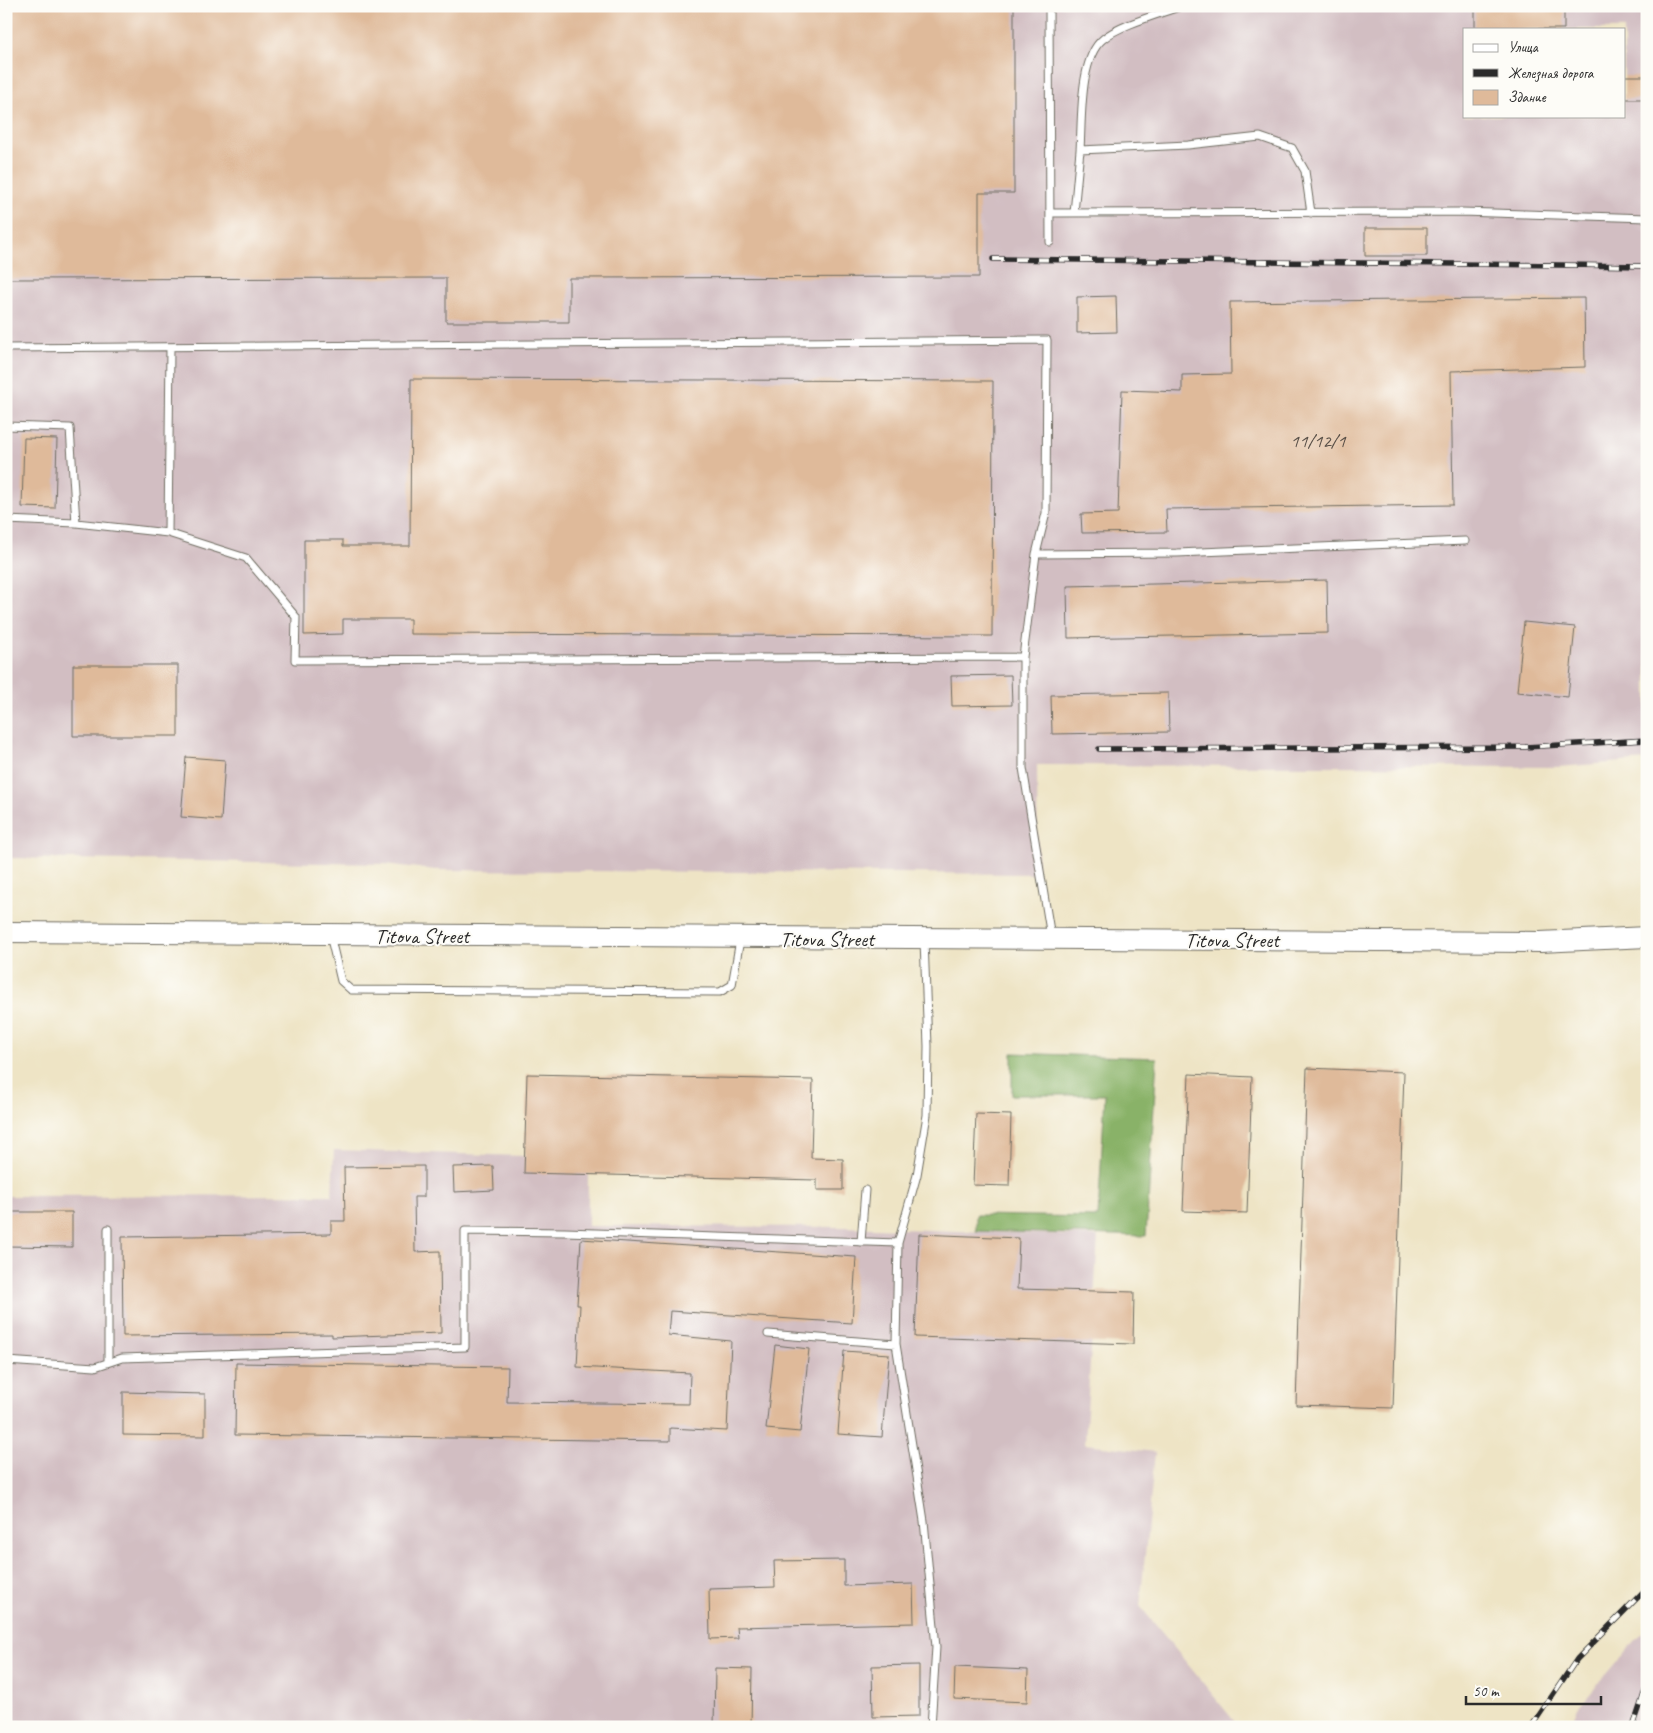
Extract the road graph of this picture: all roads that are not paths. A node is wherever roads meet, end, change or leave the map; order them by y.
1 (1049, 6) edge
2 (1181, 6) edge
3 (1080, 150) junction
4 (1074, 213) junction
5 (1311, 213) junction
6 (1050, 214) junction
7 (1647, 218) edge
8 (1050, 242) dead end
9 (6, 348) edge
10 (170, 348) junction
11 (6, 426) edge
12 (6, 520) edge
13 (76, 523) junction
14 (168, 532) junction
15 (1465, 541) dead end
16 (1036, 554) junction
17 (1023, 657) junction
18 (6, 932) edge
19 (330, 935) junction
20 (1647, 936) edge
21 (740, 938) junction
22 (924, 939) junction
23 (1052, 940) junction
24 (865, 1190) dead end
25 (108, 1229) dead end
26 (861, 1242) junction
27 (898, 1243) junction
28 (768, 1334) dead end
29 (896, 1344) junction
30 (6, 1360) edge
31 (108, 1362) junction
32 (931, 1727) edge

1 - 6 lane
2 - 3 lane
3 - 4 lane
3 - 5 lane
4 - 5 lane
4 - 6 lane
5 - 7 lane
6 - 8 lane
9 - 10 lane
10 - 14 lane
10 - 16 lane
11 - 13 lane
12 - 13 lane
13 - 14 lane
14 - 17 lane
15 - 16 lane
16 - 17 lane
17 - 23 lane
18 - 19 main road, Titova Street
19 - 21 main road, Titova Street
19 - 21 lane
20 - 23 main road, Titova Street
21 - 22 main road, Titova Street
22 - 23 main road, Titova Street
22 - 27 lane
24 - 26 lane
25 - 31 lane
26 - 27 lane
26 - 31 lane
27 - 29 lane
28 - 29 lane
29 - 32 lane
30 - 31 lane

